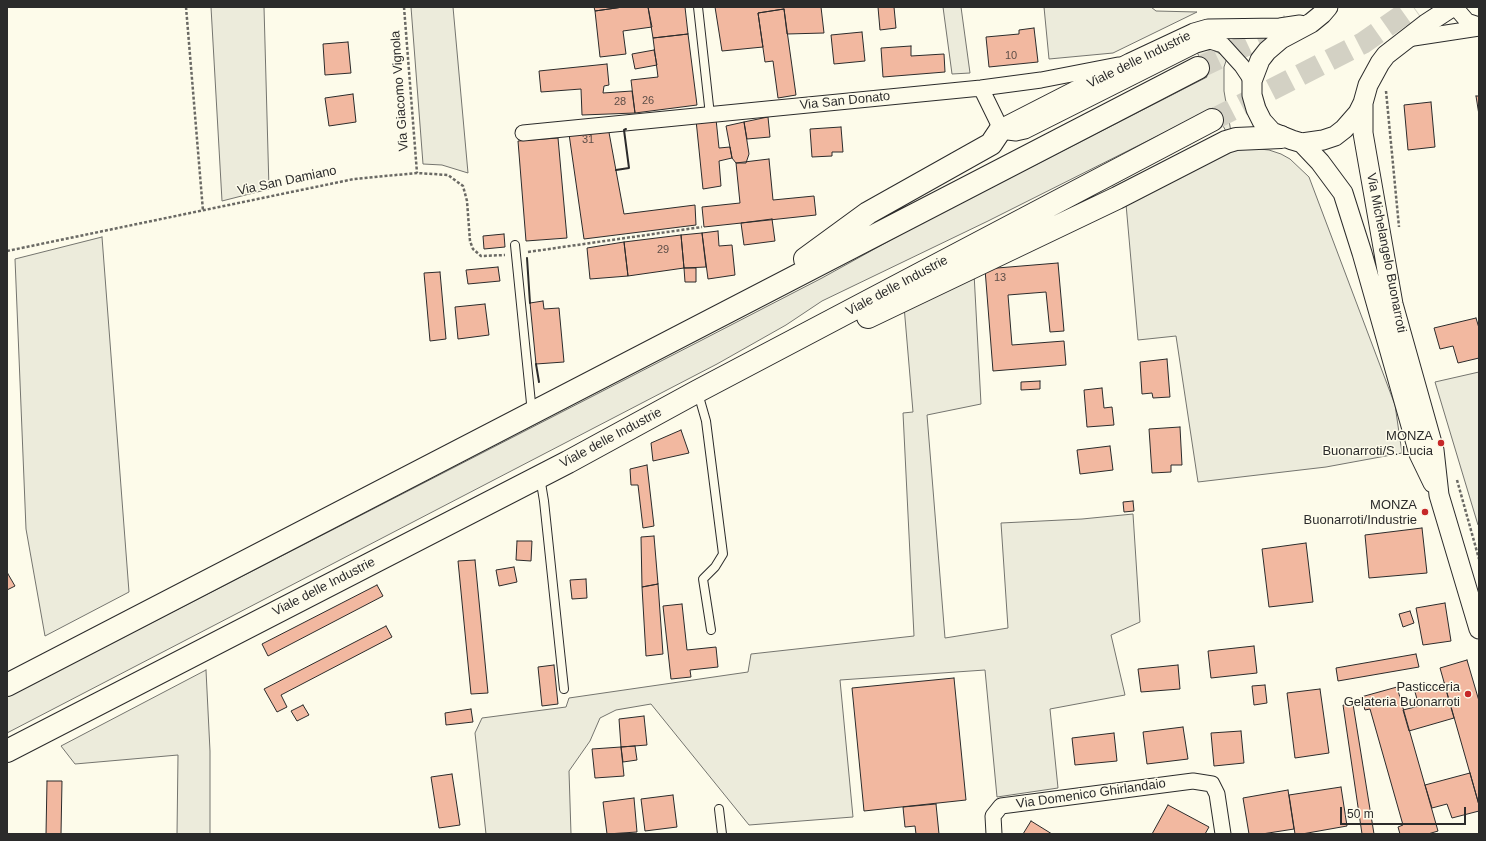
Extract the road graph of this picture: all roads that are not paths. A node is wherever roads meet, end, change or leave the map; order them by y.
1 (698, 7) edge
2 (1328, 7) edge
3 (1453, 7) edge
4 (1311, 23) junction
5 (1479, 27) edge
6 (1406, 39) junction
7 (1130, 63) junction
8 (1198, 68) tunnel mouth
9 (1252, 81) junction
10 (981, 88) junction
11 (1363, 103) junction
12 (710, 114) junction
13 (1212, 120) tunnel mouth
14 (1001, 129) junction
15 (523, 133) dead end
16 (1292, 140) junction
17 (516, 249) road end
18 (751, 300) junction
19 (758, 360) junction
20 (698, 391) junction
21 (532, 413) junction
22 (540, 476) junction
23 (1439, 495) junction
24 (711, 630) dead end
25 (1479, 630) edge
26 (7, 685) edge
27 (564, 689) dead end
28 (7, 751) edge
29 (719, 810) dead end
30 (722, 834) edge
31 (994, 834) edge
32 (1223, 834) edge

1 - 12 lane
2 - 4 street, Viale delle Industrie
3 - 5 street
3 - 6 street
4 - 7 street, Viale delle Industrie
4 - 9 street, Viale delle Industrie
5 - 6 street
6 - 11 street
7 - 10 street, Via San Donato
7 - 14 street, Viale delle Industrie
8 - 18 main road
9 - 14 street, Viale delle Industrie
9 - 16 street, Viale delle Industrie
10 - 12 street, Via San Donato
10 - 14 street
11 - 16 street
11 - 23 street, Via Michelangelo Buonarroti
12 - 15 street, Via San Donato
13 - 19 main road, Viale delle Industrie
14 - 18 main road
16 - 19 main road
16 - 23 street, Via Michelangelo Buonarroti
17 - 21 lane
18 - 21 main road
19 - 20 main road, Viale delle Industrie
20 - 22 main road, Viale delle Industrie
20 - 24 lane
21 - 26 main road
22 - 27 lane
22 - 28 main road, Viale delle Industrie
23 - 25 street, Via Michelangelo Buonarroti
29 - 30 lane
31 - 32 street, Via Domenico Ghirlandaio

